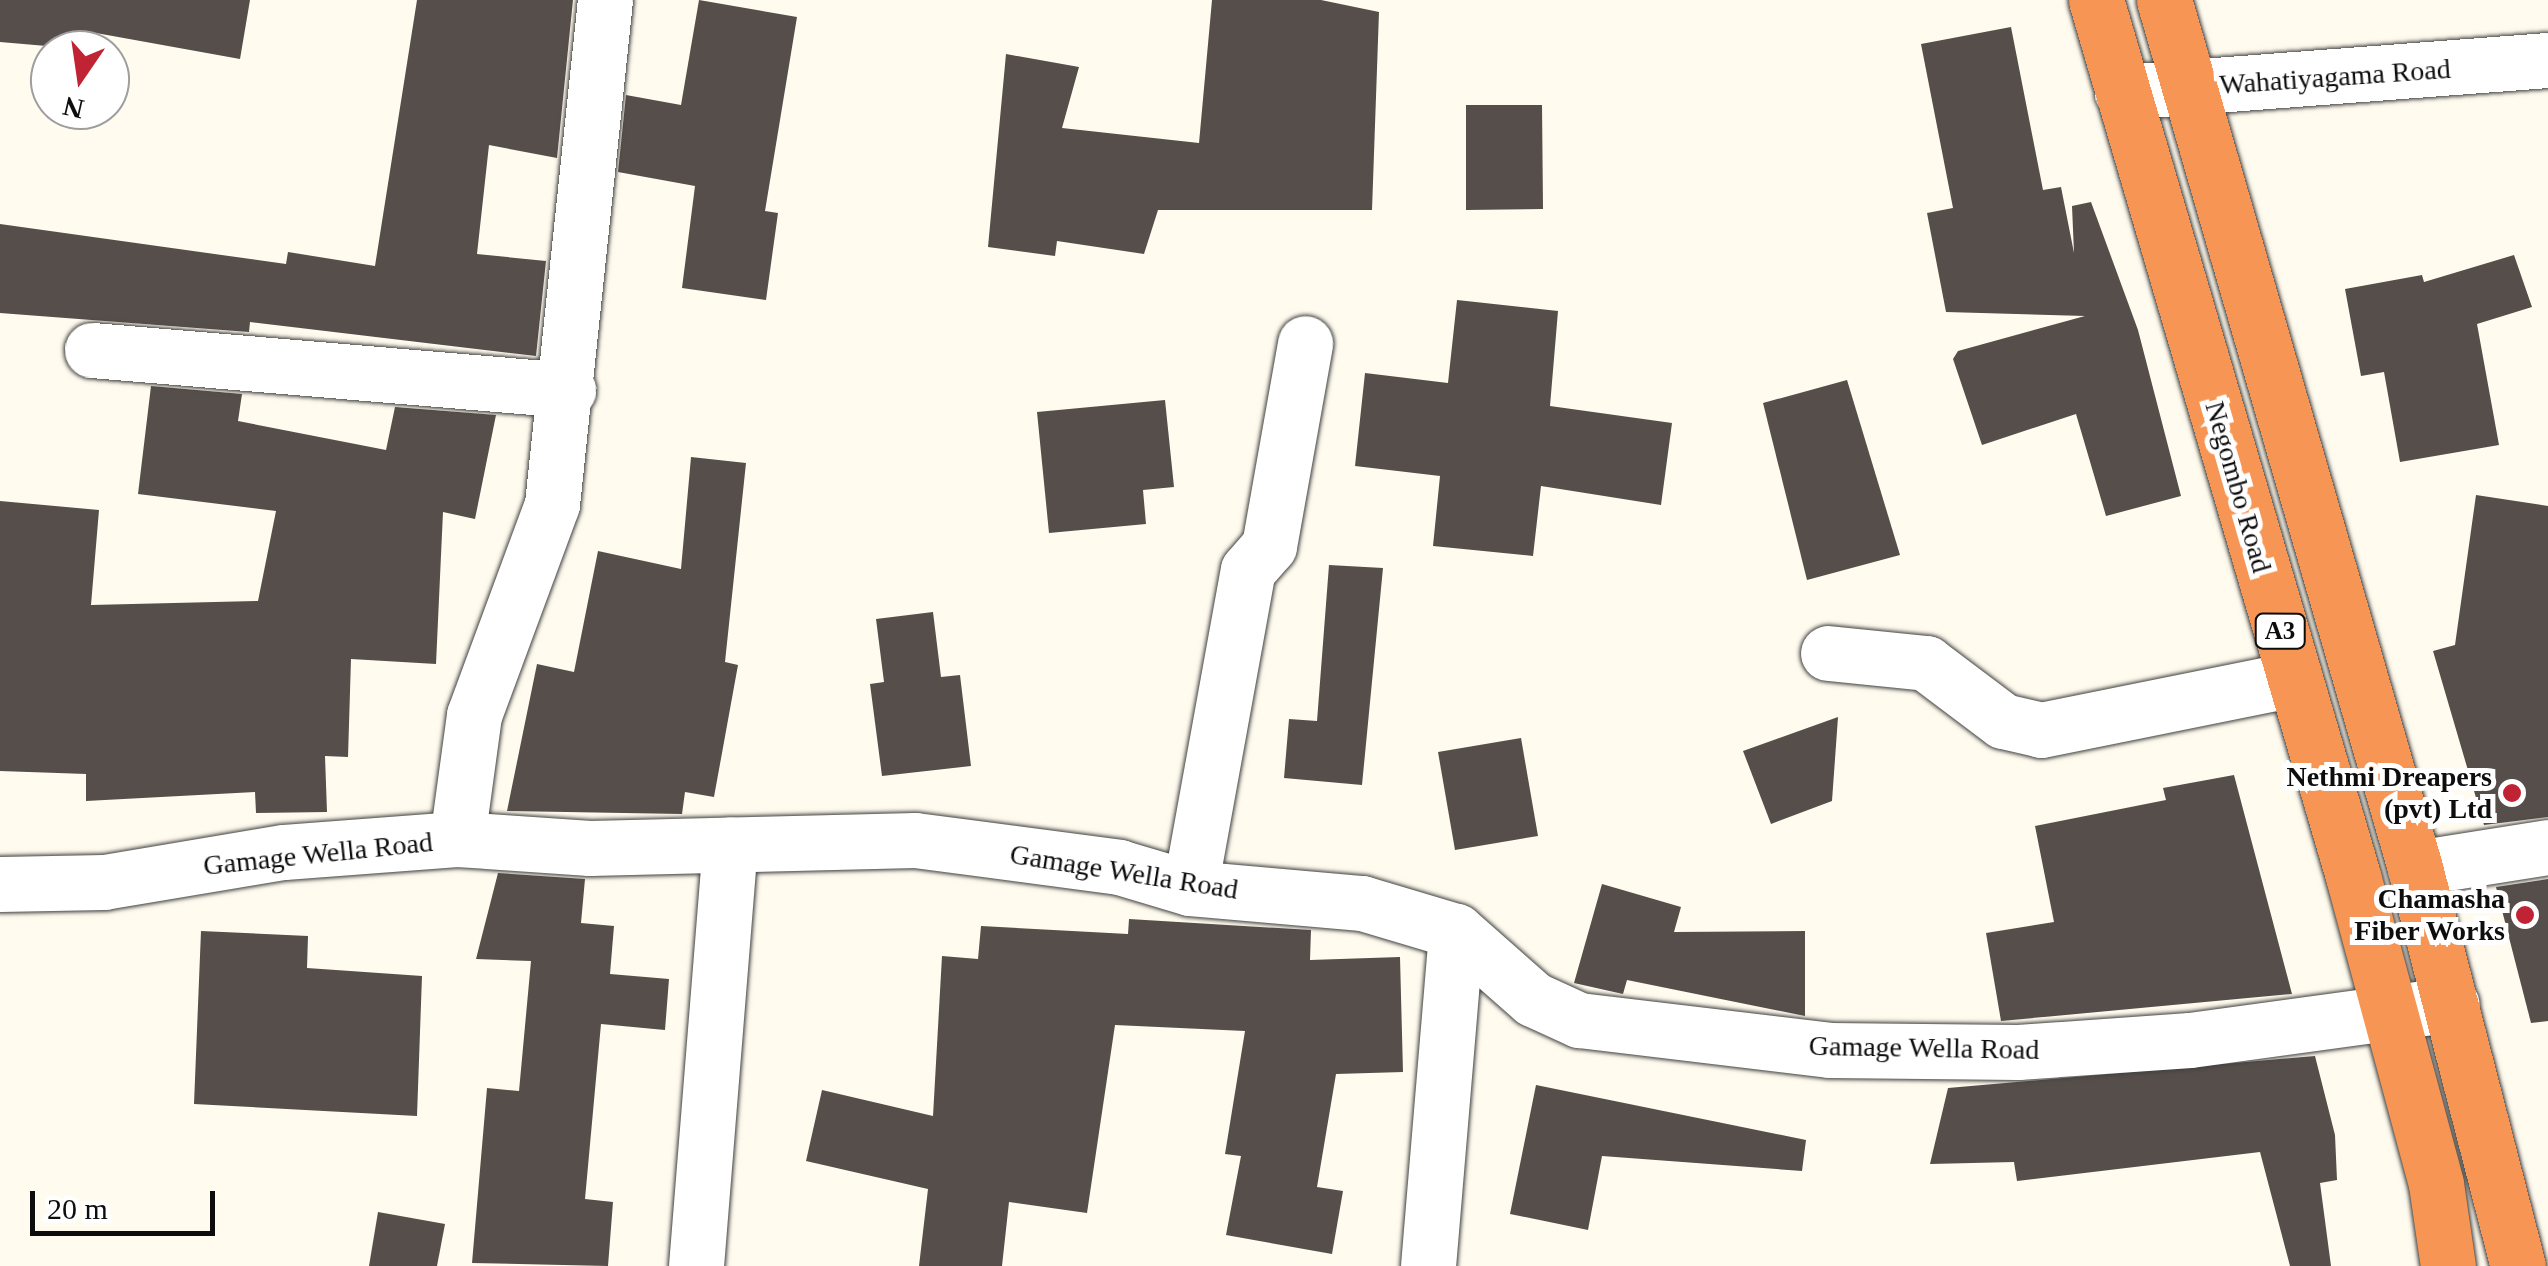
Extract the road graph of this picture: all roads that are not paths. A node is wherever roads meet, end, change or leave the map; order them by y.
1 (605, 0) edge
2 (2096, 0) edge
3 (2164, 0) edge
4 (2548, 60) edge
5 (2192, 88) junction
6 (2122, 92) junction
7 (1305, 343) dead end
8 (92, 350) dead end
9 (568, 390) junction
10 (1828, 653) dead end
11 (2294, 679) junction
12 (457, 838) junction
13 (730, 844) junction
14 (2548, 847) edge
15 (2415, 868) junction
16 (0, 884) edge
17 (1190, 888) junction
18 (1456, 930) junction
19 (2452, 1004) junction
20 (2391, 1015) junction
21 (696, 1266) edge
22 (1428, 1266) edge
23 (2448, 1266) edge
24 (2518, 1266) edge

1 - 9 street
2 - 6 highway, Negombo Road / A3
3 - 5 highway, A3
4 - 5 street, Wahatiyagama Road
5 - 6 street, Wahatiyagama Road
5 - 15 highway, A3
6 - 11 highway, Negombo Road / A3
7 - 17 street
8 - 9 street
9 - 12 street
10 - 11 street
11 - 20 highway, Negombo Road / A3
12 - 13 street, Gamage Wella Road
12 - 16 street, Gamage Wella Road
13 - 17 street, Gamage Wella Road
13 - 21 street
14 - 15 street
15 - 19 highway, A3
17 - 18 street, Gamage Wella Road
18 - 20 street, Gamage Wella Road
18 - 22 street
19 - 20 street, Gamage Wella Road
19 - 24 highway, A3
20 - 23 highway, Negombo Road / A3

